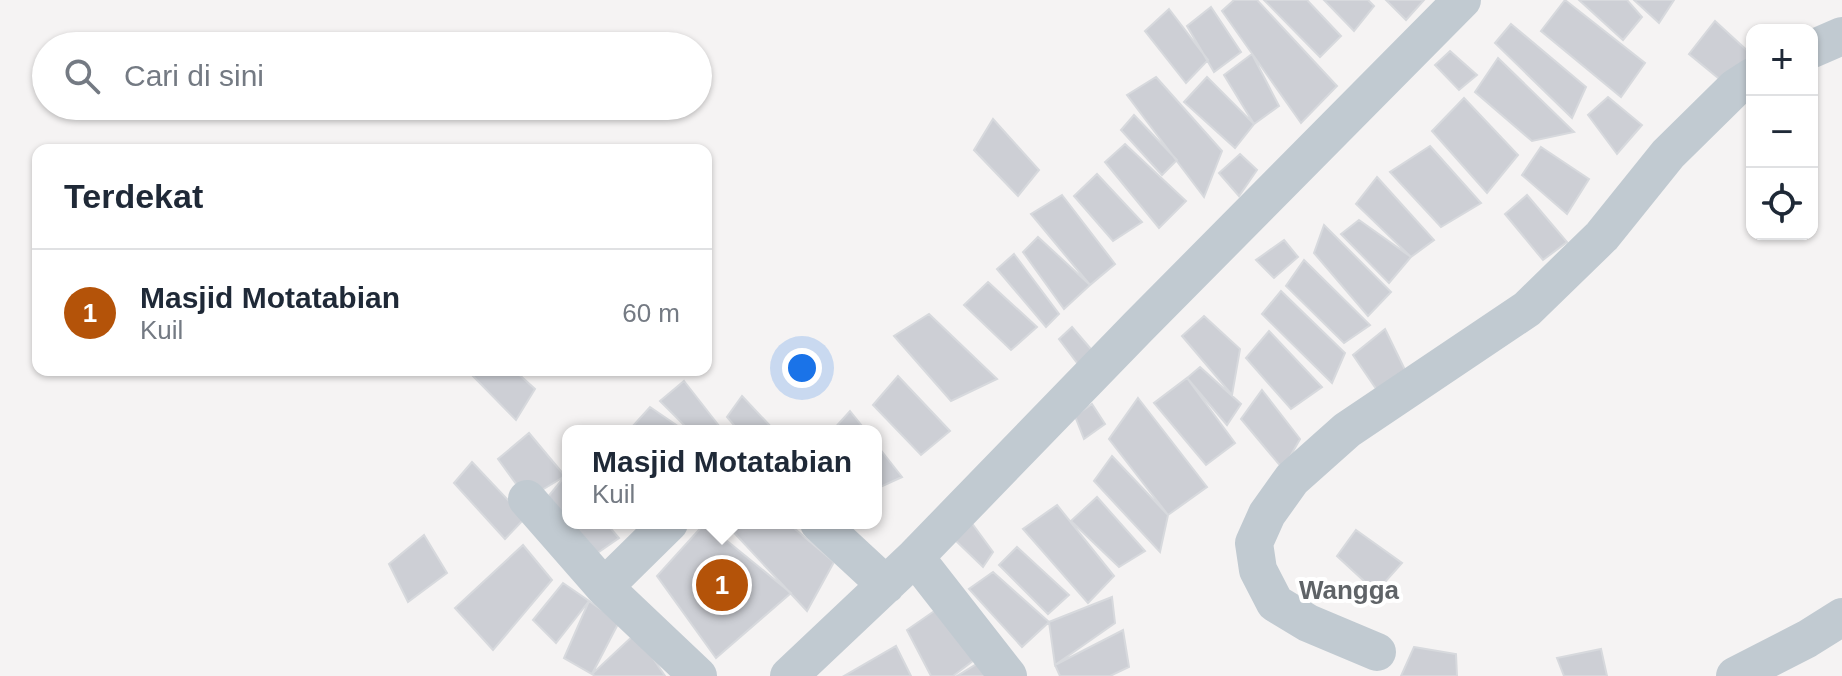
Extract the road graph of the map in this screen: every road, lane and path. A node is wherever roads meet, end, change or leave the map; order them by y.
1 (1462, 0) edge
2 (1842, 36) edge
3 (1818, 46) edge
4 (1746, 81) edge
5 (527, 499) dead end
6 (663, 529) edge
7 (825, 529) edge
8 (915, 557) junction
9 (886, 585) junction
10 (604, 587) junction
11 (1842, 617) edge
12 (1377, 652) dead end
13 (698, 676) edge
14 (789, 676) edge
15 (1008, 676) edge
16 (1735, 676) edge

1 - 8 street
2 - 3 street
4 - 12 street
5 - 10 street
6 - 10 street
7 - 9 street
8 - 9 street
8 - 15 street
9 - 14 street
10 - 13 street
11 - 16 street

